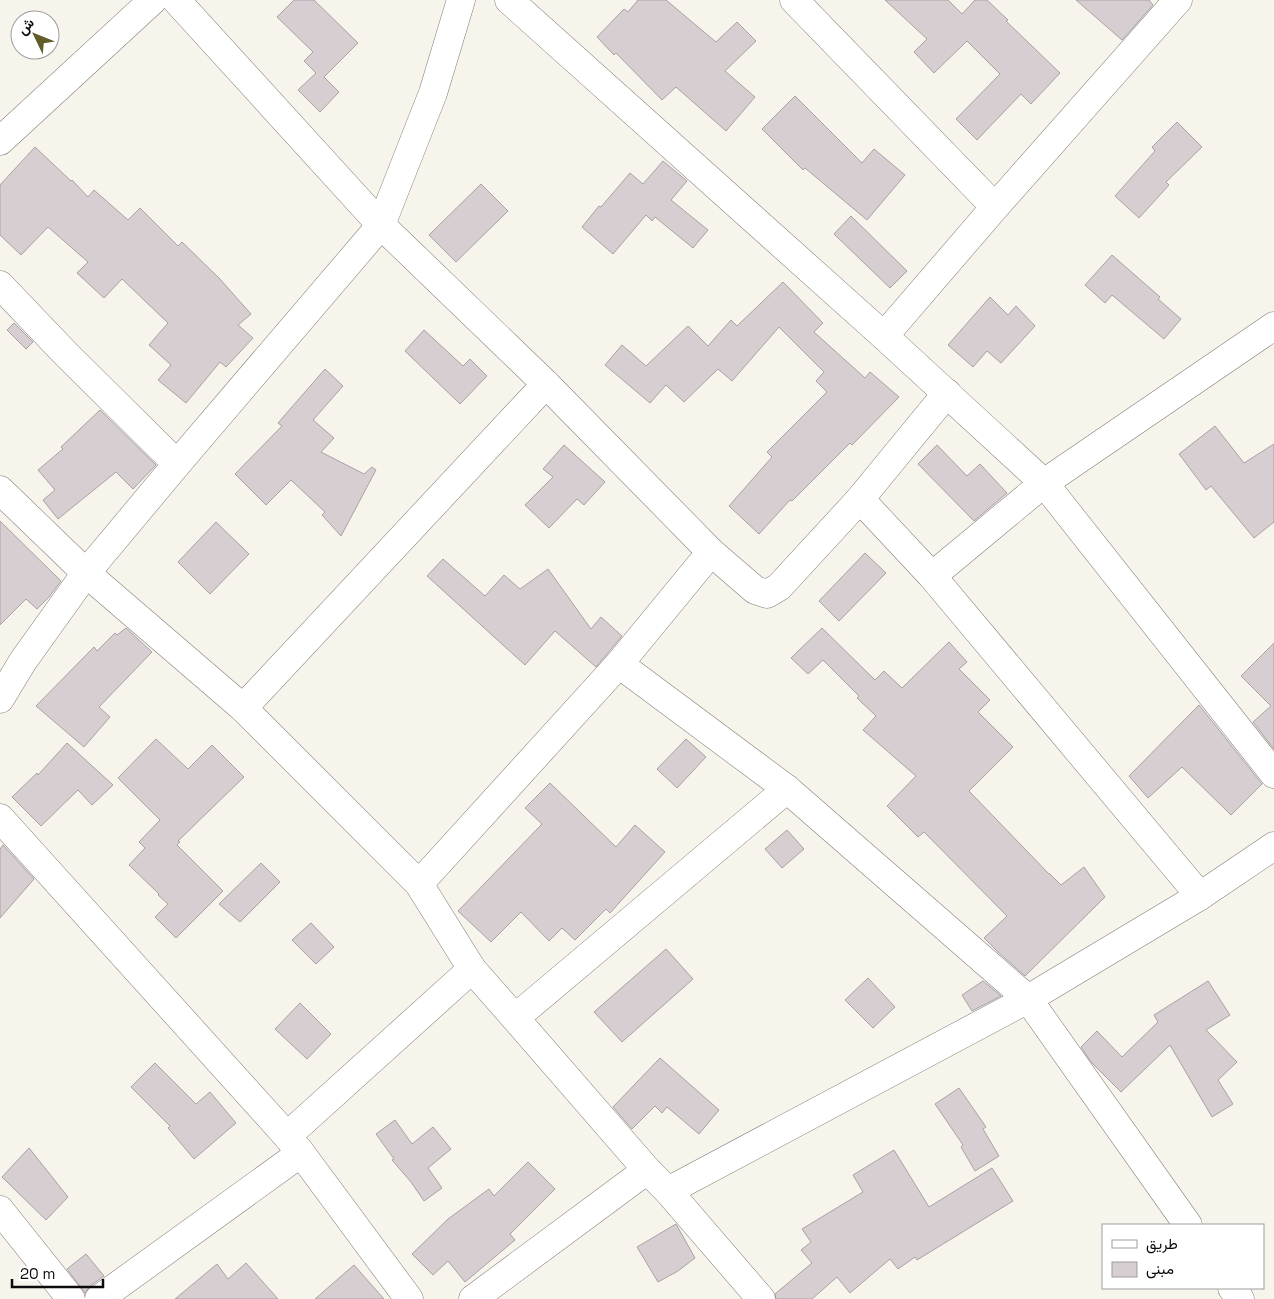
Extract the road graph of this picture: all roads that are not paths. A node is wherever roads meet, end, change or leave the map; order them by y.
1 (153, 0) edge
2 (176, 0) edge
3 (461, 0) edge
4 (509, 0) edge
5 (794, 0) edge
6 (1178, 0) edge
7 (0, 141) edge
8 (995, 207) junction
9 (381, 225) junction
10 (0, 285) edge
11 (1274, 326) edge
12 (884, 336) junction
13 (546, 384) junction
14 (946, 393) junction
15 (177, 464) junction
16 (1044, 483) junction
17 (0, 490) edge
18 (860, 499) junction
19 (711, 552) junction
20 (86, 572) junction
21 (932, 576) junction
22 (619, 664) junction
23 (0, 699) edge
24 (243, 708) junction
25 (1274, 774) edge
26 (787, 789) junction
27 (0, 818) edge
28 (1274, 846) edge
29 (419, 884) junction
30 (1200, 896) junction
31 (472, 969) junction
32 (1028, 1000) junction
33 (515, 1018) junction
34 (294, 1145) junction
35 (647, 1170) junction
36 (668, 1190) junction
37 (0, 1210) edge
38 (1187, 1224) edge
39 (71, 1299) edge
40 (98, 1299) edge
41 (409, 1299) edge
42 (473, 1299) edge
43 (761, 1299) edge

1 - 7 street
2 - 9 street
3 - 9 street
4 - 12 street
5 - 8 street
6 - 8 street
8 - 12 street
9 - 13 street
9 - 15 street
10 - 15 street
11 - 16 street
12 - 14 street
13 - 19 street
13 - 24 street
14 - 16 street
14 - 18 street
15 - 20 street
16 - 21 street
16 - 25 street
17 - 20 street
18 - 19 street
18 - 21 street
19 - 22 street
20 - 23 street
20 - 24 street
21 - 30 street
22 - 26 street
22 - 29 street
24 - 29 street
26 - 32 street
26 - 33 street
27 - 34 street
28 - 30 street
29 - 31 street
30 - 32 street
31 - 33 street
31 - 34 street
32 - 36 street
32 - 38 street
33 - 35 street
34 - 40 street
34 - 41 street
35 - 36 street
35 - 42 street
36 - 43 street
37 - 39 street

